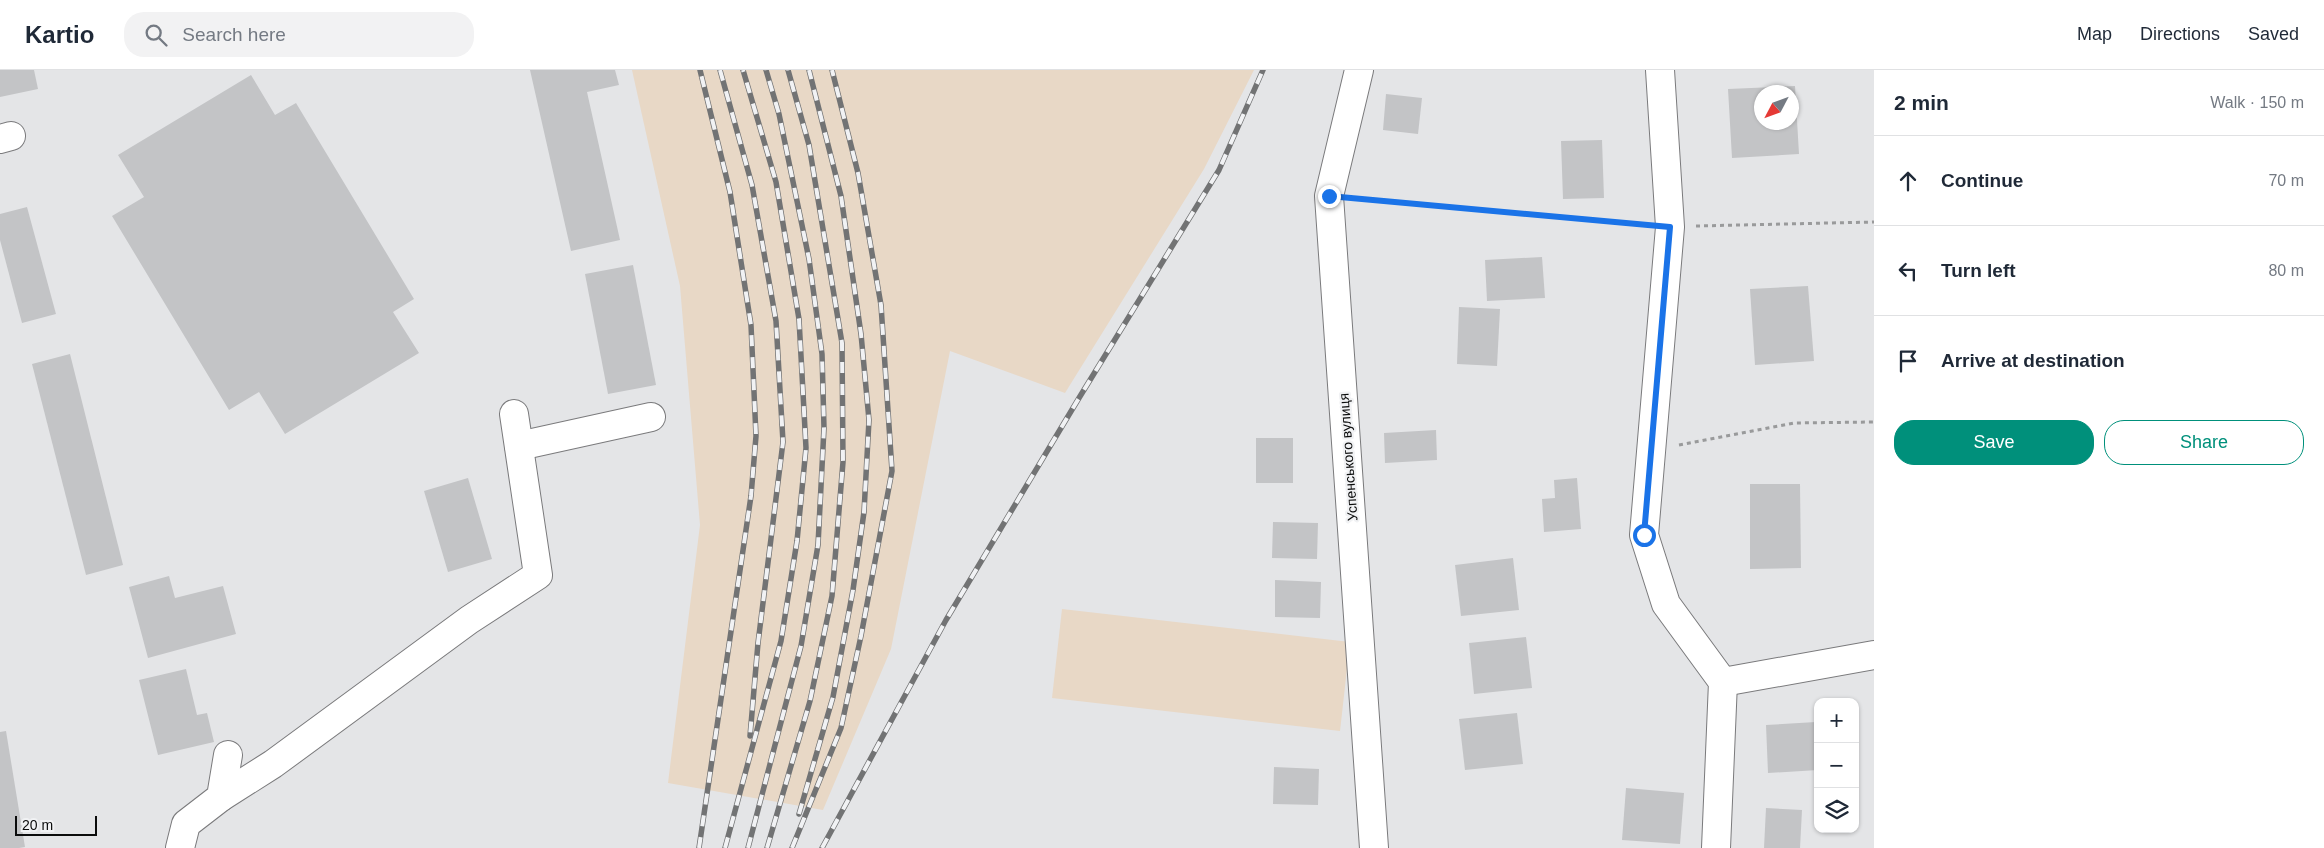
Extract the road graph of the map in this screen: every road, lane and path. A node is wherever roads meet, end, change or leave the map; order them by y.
1 (1359, 70) edge
2 (1660, 70) edge
3 (1329, 196) junction
4 (1874, 222) edge
5 (1670, 227) junction
6 (514, 414) dead end
7 (651, 417) dead end
8 (1874, 422) edge
9 (519, 446) junction
10 (1651, 450) junction
11 (1874, 655) edge
12 (1723, 682) junction
13 (228, 755) dead end
14 (221, 797) junction
15 (180, 848) edge
16 (1374, 848) edge
17 (1716, 848) edge

1 - 3 street, Успенського вулиця
2 - 5 street
3 - 5 path
3 - 16 street, Успенського вулиця
4 - 5 path
5 - 10 street
6 - 9 street
7 - 9 street
8 - 10 path
9 - 14 street
10 - 12 street
11 - 12 street
12 - 17 street
13 - 14 street
14 - 15 street

